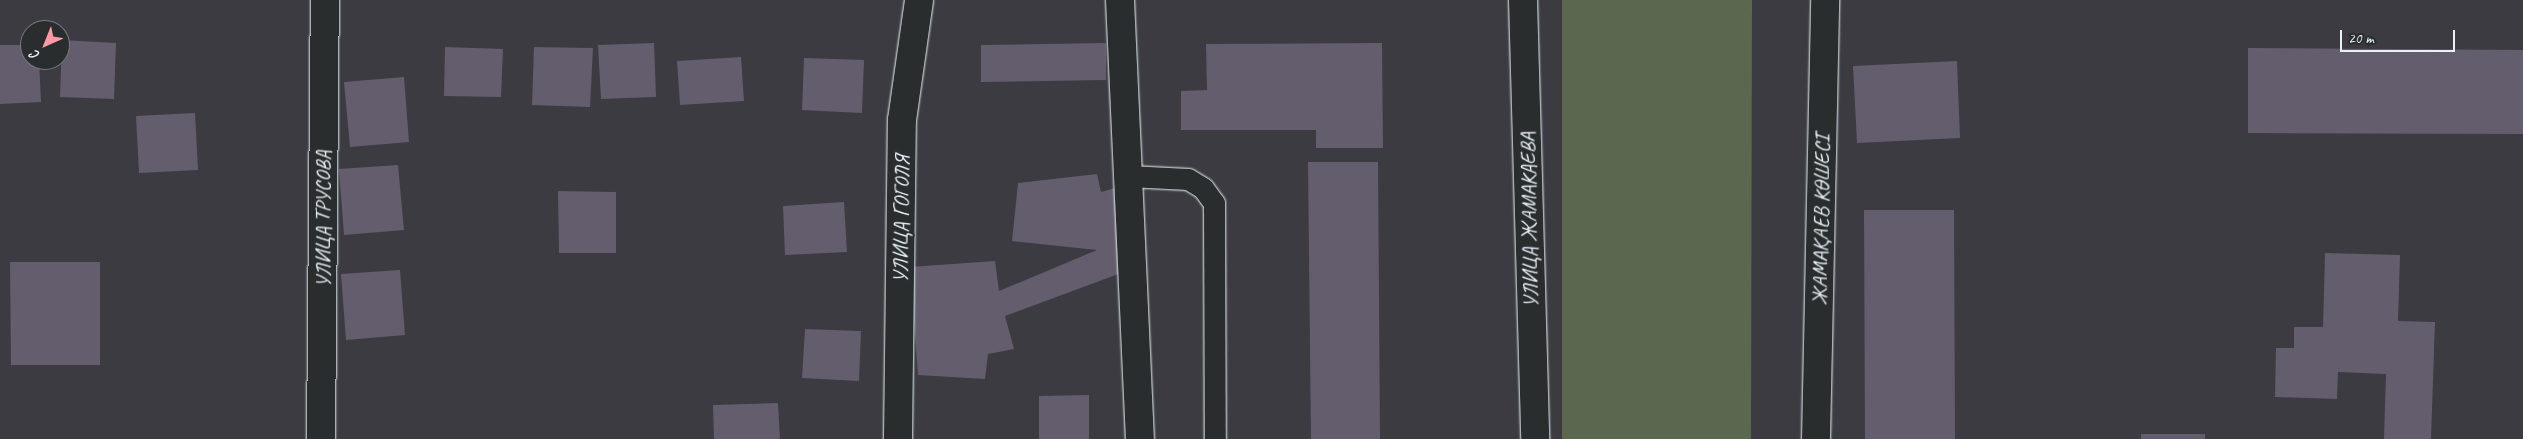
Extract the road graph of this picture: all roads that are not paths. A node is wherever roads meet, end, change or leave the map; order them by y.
1 (325, 0) edge
2 (919, 0) edge
3 (1120, 0) edge
4 (1523, 0) edge
5 (1825, 0) edge
6 (1128, 176) junction
7 (321, 439) edge
8 (898, 439) edge
9 (1140, 439) edge
10 (1215, 439) edge
11 (1535, 439) edge
12 (1816, 439) edge

1 - 7 street, УЛИЦА ТРУСОВА
2 - 8 street, УЛИЦА ГОГОЛЯ
3 - 6 street
4 - 11 street, УЛИЦА ЖАМАКАЕВА
5 - 12 street, ЖАМАҚАЕВ КӨШЕСІ
6 - 9 street
6 - 10 lane

